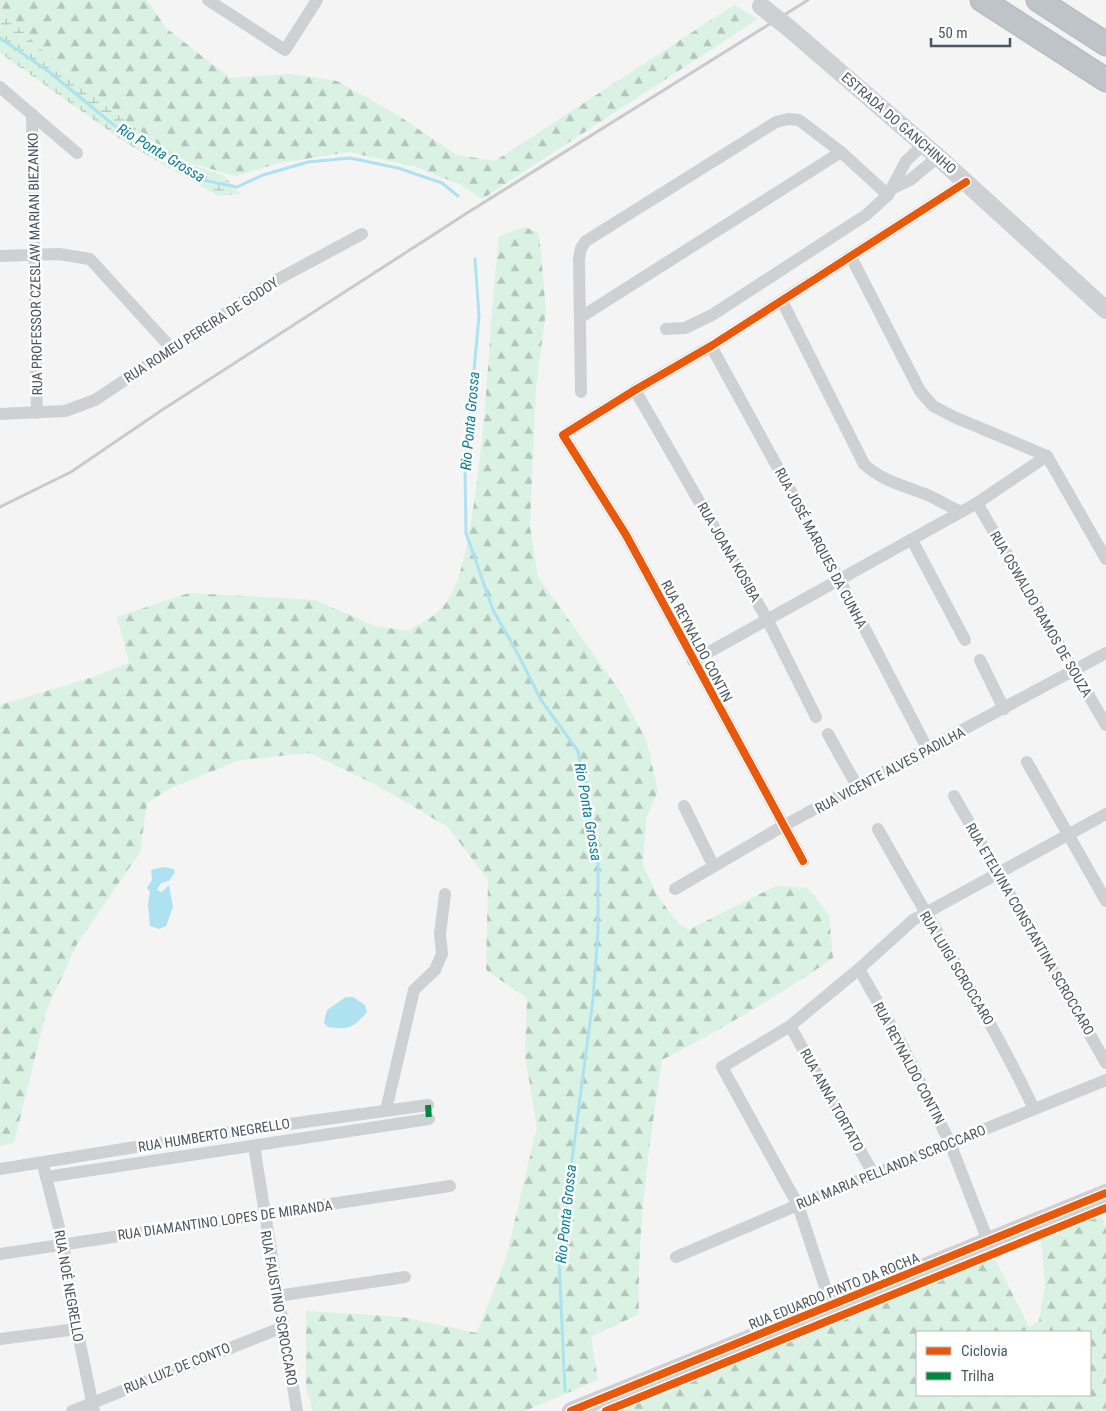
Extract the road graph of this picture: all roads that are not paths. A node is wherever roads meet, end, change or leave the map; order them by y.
1 (209, 0) edge
2 (317, 0) edge
3 (982, 0) edge
4 (1038, 0) edge
5 (758, 3) edge
6 (1106, 44) edge
7 (1106, 80) edge
8 (0, 87) edge
9 (32, 114) junction
10 (924, 144) junction
11 (841, 152) junction
12 (77, 153) dead end
13 (938, 157) junction
14 (900, 170) junction
15 (910, 180) junction
16 (966, 182) junction
17 (891, 192) junction
18 (362, 234) dead end
19 (36, 255) junction
20 (0, 256) edge
21 (851, 257) junction
22 (782, 301) junction
23 (1106, 310) edge
24 (581, 317) junction
25 (666, 330) dead end
26 (711, 346) junction
27 (172, 349) junction
28 (635, 390) junction
29 (581, 392) dead end
30 (37, 413) junction
31 (0, 414) edge
32 (1047, 456) junction
33 (977, 503) junction
34 (961, 512) junction
35 (912, 540) junction
36 (1106, 559) edge
37 (840, 580) junction
38 (768, 621) junction
39 (965, 640) dead end
40 (1106, 653) edge
41 (980, 660) dead end
42 (693, 661) junction
43 (1073, 669) junction
44 (1004, 709) junction
45 (816, 717) dead end
46 (1106, 725) edge
47 (828, 734) dead end
48 (928, 750) junction
49 (1027, 762) dead end
50 (857, 786) junction
51 (954, 796) dead end
52 (684, 806) dead end
53 (1106, 814) edge
54 (783, 826) junction
55 (878, 829) dead end
56 (1069, 834) junction
57 (803, 861) dead end
58 (713, 865) junction
59 (998, 873) junction
60 (675, 889) dead end
61 (445, 894) dead end
62 (1106, 902) edge
63 (925, 914) junction
64 (859, 969) junction
65 (790, 1026) junction
66 (1106, 1063) edge
67 (1106, 1080) edge
68 (428, 1105) dead end
69 (1034, 1109) junction
70 (386, 1110) junction
71 (429, 1119) dead end
72 (950, 1143) junction
73 (254, 1146) junction
74 (41, 1162) junction
75 (0, 1169) edge
76 (874, 1174) junction
77 (46, 1177) junction
78 (450, 1186) dead end
79 (1106, 1193) edge
80 (798, 1205) junction
81 (264, 1216) junction
82 (988, 1241) junction
83 (63, 1243) junction
84 (0, 1254) edge
85 (676, 1257) dead end
86 (405, 1277) dead end
87 (277, 1296) junction
88 (831, 1305) junction
89 (282, 1327) junction
90 (76, 1329) junction
91 (0, 1339) edge
92 (92, 1407) edge
93 (293, 1410) edge
94 (72, 1411) edge
95 (571, 1411) edge

1 - 2 street
3 - 7 highway
4 - 6 highway
5 - 10 main road, ESTRADA DO GANCHINHO, bridge
8 - 9 street
9 - 12 street
9 - 19 street, RUA PROFESSOR CZESLAW MARIAN BIEZANKO
10 - 13 main road, ESTRADA DO GANCHINHO
10 - 14 street
11 - 17 street
11 - 24 street
11 - 24 street
13 - 15 street
13 - 16 main road, ESTRADA DO GANCHINHO
14 - 15 street
14 - 17 street
15 - 17 street
16 - 21 street
16 - 23 main road, ESTRADA DO GANCHINHO
17 - 25 street
18 - 27 street, RUA ROMEU PEREIRA DE GODOY
19 - 20 street
19 - 27 street
19 - 30 street, RUA PROFESSOR CZESLAW MARIAN BIEZANKO
21 - 22 street
21 - 32 street
22 - 26 street
22 - 34 street
24 - 29 street
26 - 28 street
26 - 37 street, RUA JOSÉ MARQUES DA CUNHA
27 - 30 street, RUA ROMEU PEREIRA DE GODOY
28 - 38 street, RUA JOANA KOSIBA
28 - 42 street, RUA REYNALDO CONTIN
30 - 31 street, RUA ROMEU PEREIRA DE GODOY
32 - 33 street
32 - 36 street
33 - 34 street
33 - 43 street, RUA OSWALDO RAMOS DE SOUZA
34 - 35 street
35 - 37 street
35 - 39 street
37 - 38 street
37 - 48 street, RUA JOSÉ MARQUES DA CUNHA
38 - 42 street
38 - 45 street, RUA JOANA KOSIBA
40 - 43 street, RUA VICENTE ALVES PADILHA
41 - 44 street
42 - 54 street, RUA REYNALDO CONTIN
43 - 44 street, RUA VICENTE ALVES PADILHA
43 - 46 street, RUA OSWALDO RAMOS DE SOUZA
44 - 48 street, RUA VICENTE ALVES PADILHA
47 - 50 street
48 - 50 street, RUA VICENTE ALVES PADILHA
49 - 56 street
50 - 54 street, RUA VICENTE ALVES PADILHA
51 - 59 street, RUA ETELVINA CONSTANTINA SCROCCARO
52 - 58 street
53 - 56 street
54 - 57 street, RUA REYNALDO CONTIN
54 - 58 street, RUA VICENTE ALVES PADILHA
55 - 63 street, RUA LUIGI SCROCCARO
56 - 59 street
56 - 62 street
58 - 60 street, RUA VICENTE ALVES PADILHA
59 - 63 street
59 - 66 street, RUA ETELVINA CONSTANTINA SCROCCARO
61 - 70 street
63 - 64 street
63 - 69 street, RUA LUIGI SCROCCARO
64 - 65 street
64 - 72 street, RUA REYNALDO CONTIN
65 - 76 street, RUA ANNA TORTATO
65 - 80 street
67 - 69 street, RUA MARIA PELLANDA SCROCCARO
68 - 70 street, RUA HUMBERTO NEGRELLO
69 - 72 street, RUA MARIA PELLANDA SCROCCARO
70 - 74 street, RUA HUMBERTO NEGRELLO
71 - 73 street, RUA HUMBERTO NEGRELLO
72 - 76 street, RUA MARIA PELLANDA SCROCCARO
72 - 82 street, RUA REYNALDO CONTIN
73 - 77 street, RUA HUMBERTO NEGRELLO
73 - 81 street, RUA FAUSTINO SCROCCARO
74 - 75 street, RUA HUMBERTO NEGRELLO
74 - 77 street, RUA NOÉ NEGRELLO
76 - 80 street, RUA MARIA PELLANDA SCROCCARO
77 - 83 street, RUA NOÉ NEGRELLO
78 - 81 street, RUA DIAMANTINO LOPES DE MIRANDA
79 - 82 main road, RUA EDUARDO PINTO DA ROCHA
80 - 85 street, RUA MARIA PELLANDA SCROCCARO
80 - 88 street
81 - 83 street, RUA DIAMANTINO LOPES DE MIRANDA
81 - 87 street, RUA FAUSTINO SCROCCARO
82 - 88 main road, RUA EDUARDO PINTO DA ROCHA
83 - 84 street, RUA DIAMANTINO LOPES DE MIRANDA
83 - 90 street, RUA NOÉ NEGRELLO
86 - 87 street
87 - 89 street, RUA FAUSTINO SCROCCARO
88 - 95 main road, RUA EDUARDO PINTO DA ROCHA
89 - 92 street, RUA LUIZ DE CONTO
89 - 93 street, RUA FAUSTINO SCROCCARO
90 - 91 street
90 - 92 street, RUA NOÉ NEGRELLO
92 - 94 street, RUA LUIZ DE CONTO

